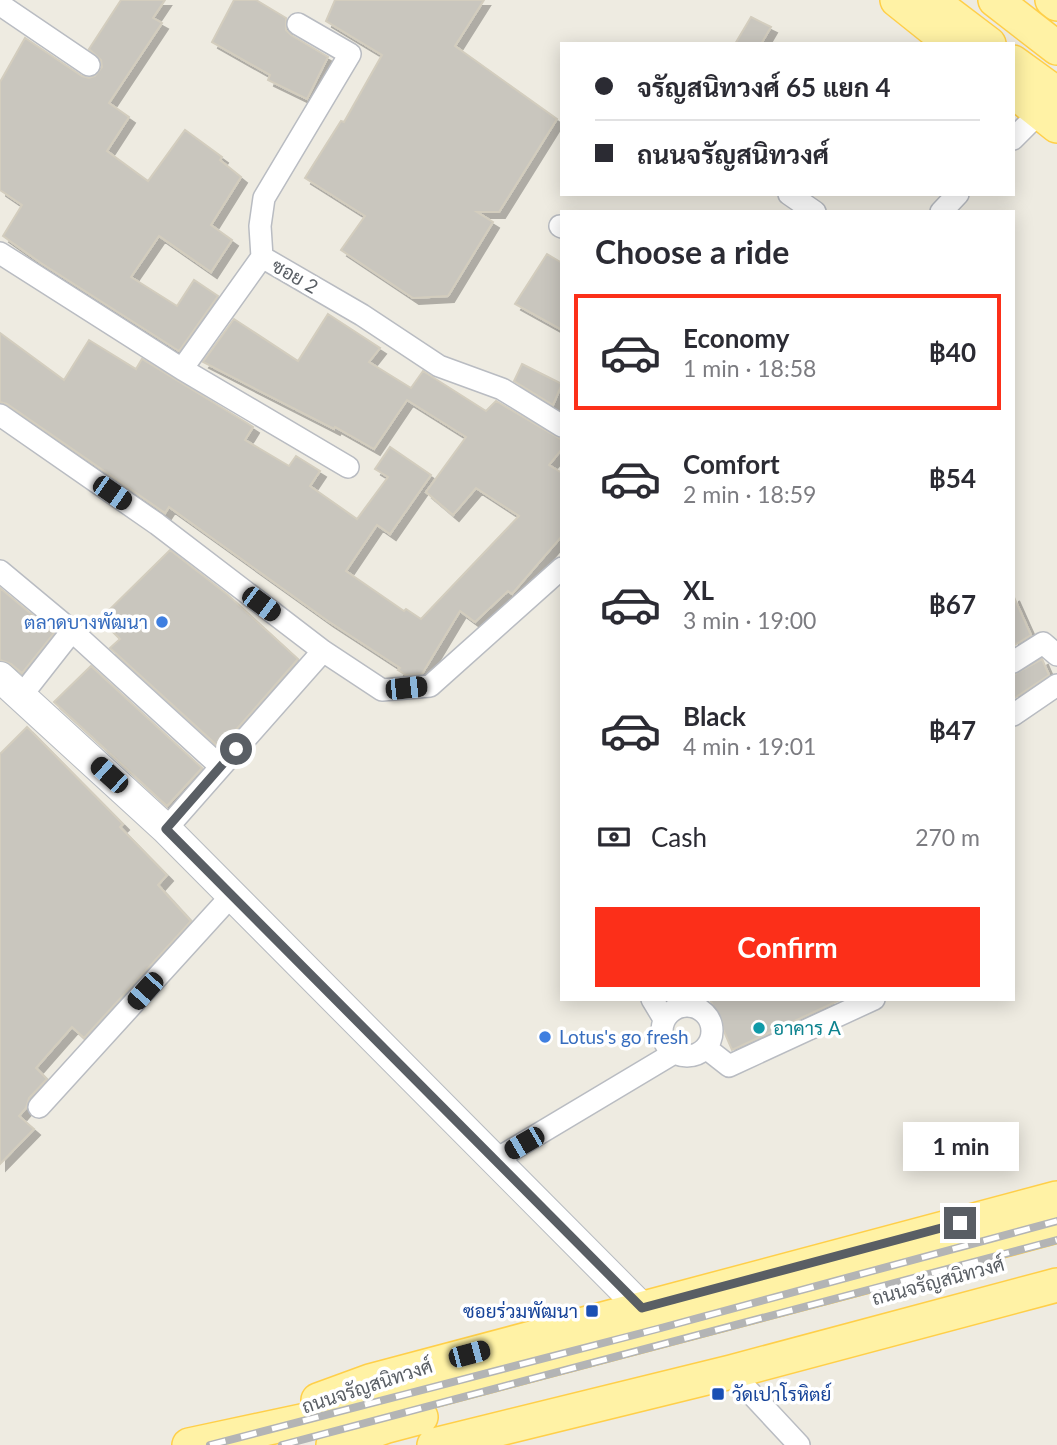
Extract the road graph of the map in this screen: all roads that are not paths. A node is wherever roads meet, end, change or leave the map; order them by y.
1 (897, 0) edge
2 (931, 0) edge
3 (995, 0) edge
4 (1052, 0) edge
5 (1057, 4) edge
6 (2, 9) edge
7 (298, 24) dead end
8 (949, 42) edge
9 (986, 42) edge
10 (1057, 48) edge
11 (89, 65) dead end
12 (1015, 65) edge
13 (1015, 92) edge
14 (1051, 111) edge
15 (1015, 138) edge
16 (792, 196) edge
17 (956, 196) edge
18 (812, 210) edge
19 (943, 210) edge
20 (0, 253) edge
21 (262, 257) junction
22 (182, 369) junction
23 (0, 415) edge
24 (560, 425) edge
25 (348, 467) dead end
26 (560, 570) edge
27 (0, 571) edge
28 (72, 631) junction
29 (323, 652) junction
30 (1057, 655) edge
31 (1015, 661) edge
32 (1057, 685) edge
33 (11, 686) edge
34 (1015, 714) edge
35 (220, 766) junction
36 (166, 829) junction
37 (232, 895) junction
38 (653, 1001) edge
39 (870, 1001) edge
40 (664, 1019) junction
41 (706, 1048) junction
42 (674, 1053) junction
43 (39, 1107) dead end
44 (495, 1160) junction
45 (1057, 1198) edge
46 (1057, 1226) edge
47 (1057, 1250) edge
48 (1057, 1285) edge
49 (642, 1308) junction
50 (731, 1372) junction
51 (498, 1438) edge
52 (198, 1443) edge
53 (333, 1445) edge
54 (434, 1445) edge
55 (799, 1445) edge

1 - 8 main road
2 - 9 main road
3 - 10 main road
4 - 5 main road
6 - 11 street
7 - 21 street
12 - 14 main road
13 - 14 main road
14 - 15 street
16 - 18 street
17 - 19 street
20 - 22 street
21 - 22 street, ซอย 2
21 - 24 street, ซอย 2
22 - 25 street
23 - 29 street
26 - 29 street
27 - 28 street
28 - 33 street
28 - 35 street
29 - 35 street
30 - 31 street
32 - 34 street
33 - 36 street
35 - 36 street
36 - 37 street
37 - 43 street
37 - 44 street
38 - 40 street
39 - 41 street
40 - 41 street
40 - 42 street
41 - 42 street
42 - 44 street
44 - 49 street
45 - 49 main road, ถนนจรัญสนิทวงศ์
46 - 52 main road, ถนนจรัญสนิทวงศ์
47 - 53 main road, ถนนจรัญสนิทวงศ์
48 - 50 main road, ถนนจรัญสนิทวงศ์
49 - 52 main road, ถนนจรัญสนิทวงศ์
50 - 51 main road, ถนนจรัญสนิทวงศ์
50 - 55 street
51 - 54 main road, ถนนจรัญสนิทวงศ์

